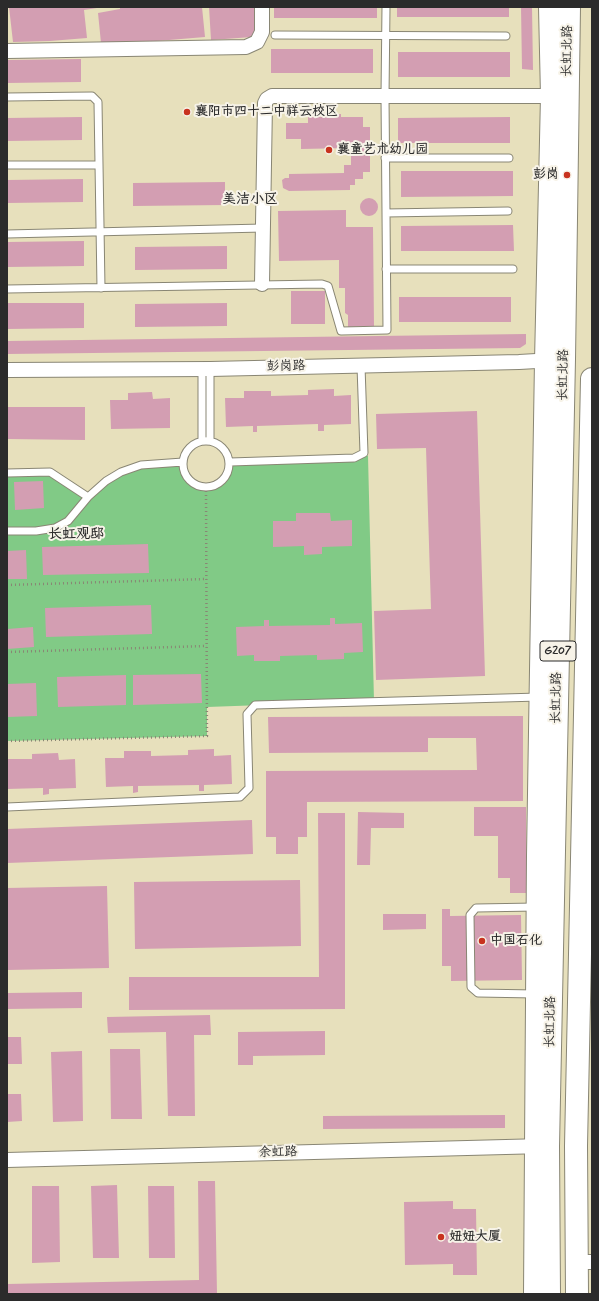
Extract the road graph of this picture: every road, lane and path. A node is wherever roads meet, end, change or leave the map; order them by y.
1 (262, 7) edge
2 (386, 7) edge
3 (549, 7) edge
4 (569, 7) edge
5 (275, 35) dead end
6 (386, 36) junction
7 (506, 36) dead end
8 (7, 51) edge
9 (385, 96) junction
10 (551, 96) junction
11 (7, 97) edge
12 (385, 158) junction
13 (509, 158) dead end
14 (7, 165) edge
15 (99, 165) junction
16 (508, 211) dead end
17 (386, 213) junction
18 (263, 228) junction
19 (100, 232) junction
20 (7, 234) edge
21 (386, 269) junction
22 (513, 269) dead end
23 (262, 284) junction
24 (100, 288) junction
25 (7, 290) edge
26 (554, 360) junction
27 (362, 366) junction
28 (206, 369) junction
29 (7, 370) edge
30 (592, 379) edge
31 (206, 440) junction
32 (183, 462) junction
33 (230, 462) junction
34 (7, 473) edge
35 (591, 480) edge
36 (206, 487) junction
37 (88, 497) junction
38 (7, 531) edge
39 (206, 579) junction
40 (7, 584) edge
41 (590, 595) edge
42 (206, 646) junction
43 (7, 652) edge
44 (539, 697) junction
45 (7, 741) edge
46 (7, 807) edge
47 (536, 907) junction
48 (536, 994) junction
49 (542, 1146) junction
50 (7, 1160) edge
51 (584, 1262) edge
52 (534, 1294) edge
53 (549, 1294) edge
54 (577, 1294) edge

1 - 8 street
2 - 6 lane
3 - 10 street
4 - 26 highway, 长虹北路 / G207
5 - 6 lane
6 - 7 lane
6 - 9 lane
9 - 10 street
9 - 12 lane
9 - 18 street
10 - 26 street
11 - 15 lane
12 - 13 lane
12 - 17 lane
14 - 15 lane
15 - 19 lane
16 - 17 lane
17 - 21 lane
18 - 19 lane
18 - 23 street
19 - 20 lane
19 - 24 lane
21 - 22 lane
21 - 23 lane
23 - 24 lane
24 - 25 lane
26 - 27 street, 彭岗路
26 - 44 street
26 - 49 highway, 长虹北路 / G207
27 - 28 street, 彭岗路
27 - 33 lane
28 - 29 street, 彭岗路
28 - 31 lane
30 - 35 highway, G207
31 - 32 lane
31 - 33 lane
32 - 36 lane
32 - 37 lane
33 - 36 lane
34 - 37 lane
35 - 41 highway, G207
36 - 39 path
37 - 38 lane
39 - 40 path
39 - 42 path
41 - 51 highway, G207
42 - 43 path
42 - 45 path
44 - 46 lane
44 - 47 street
47 - 48 street
47 - 48 lane
48 - 49 street
49 - 50 street, 余虹路
49 - 52 street
49 - 53 highway, 长虹北路 / G207
51 - 54 highway, G207

